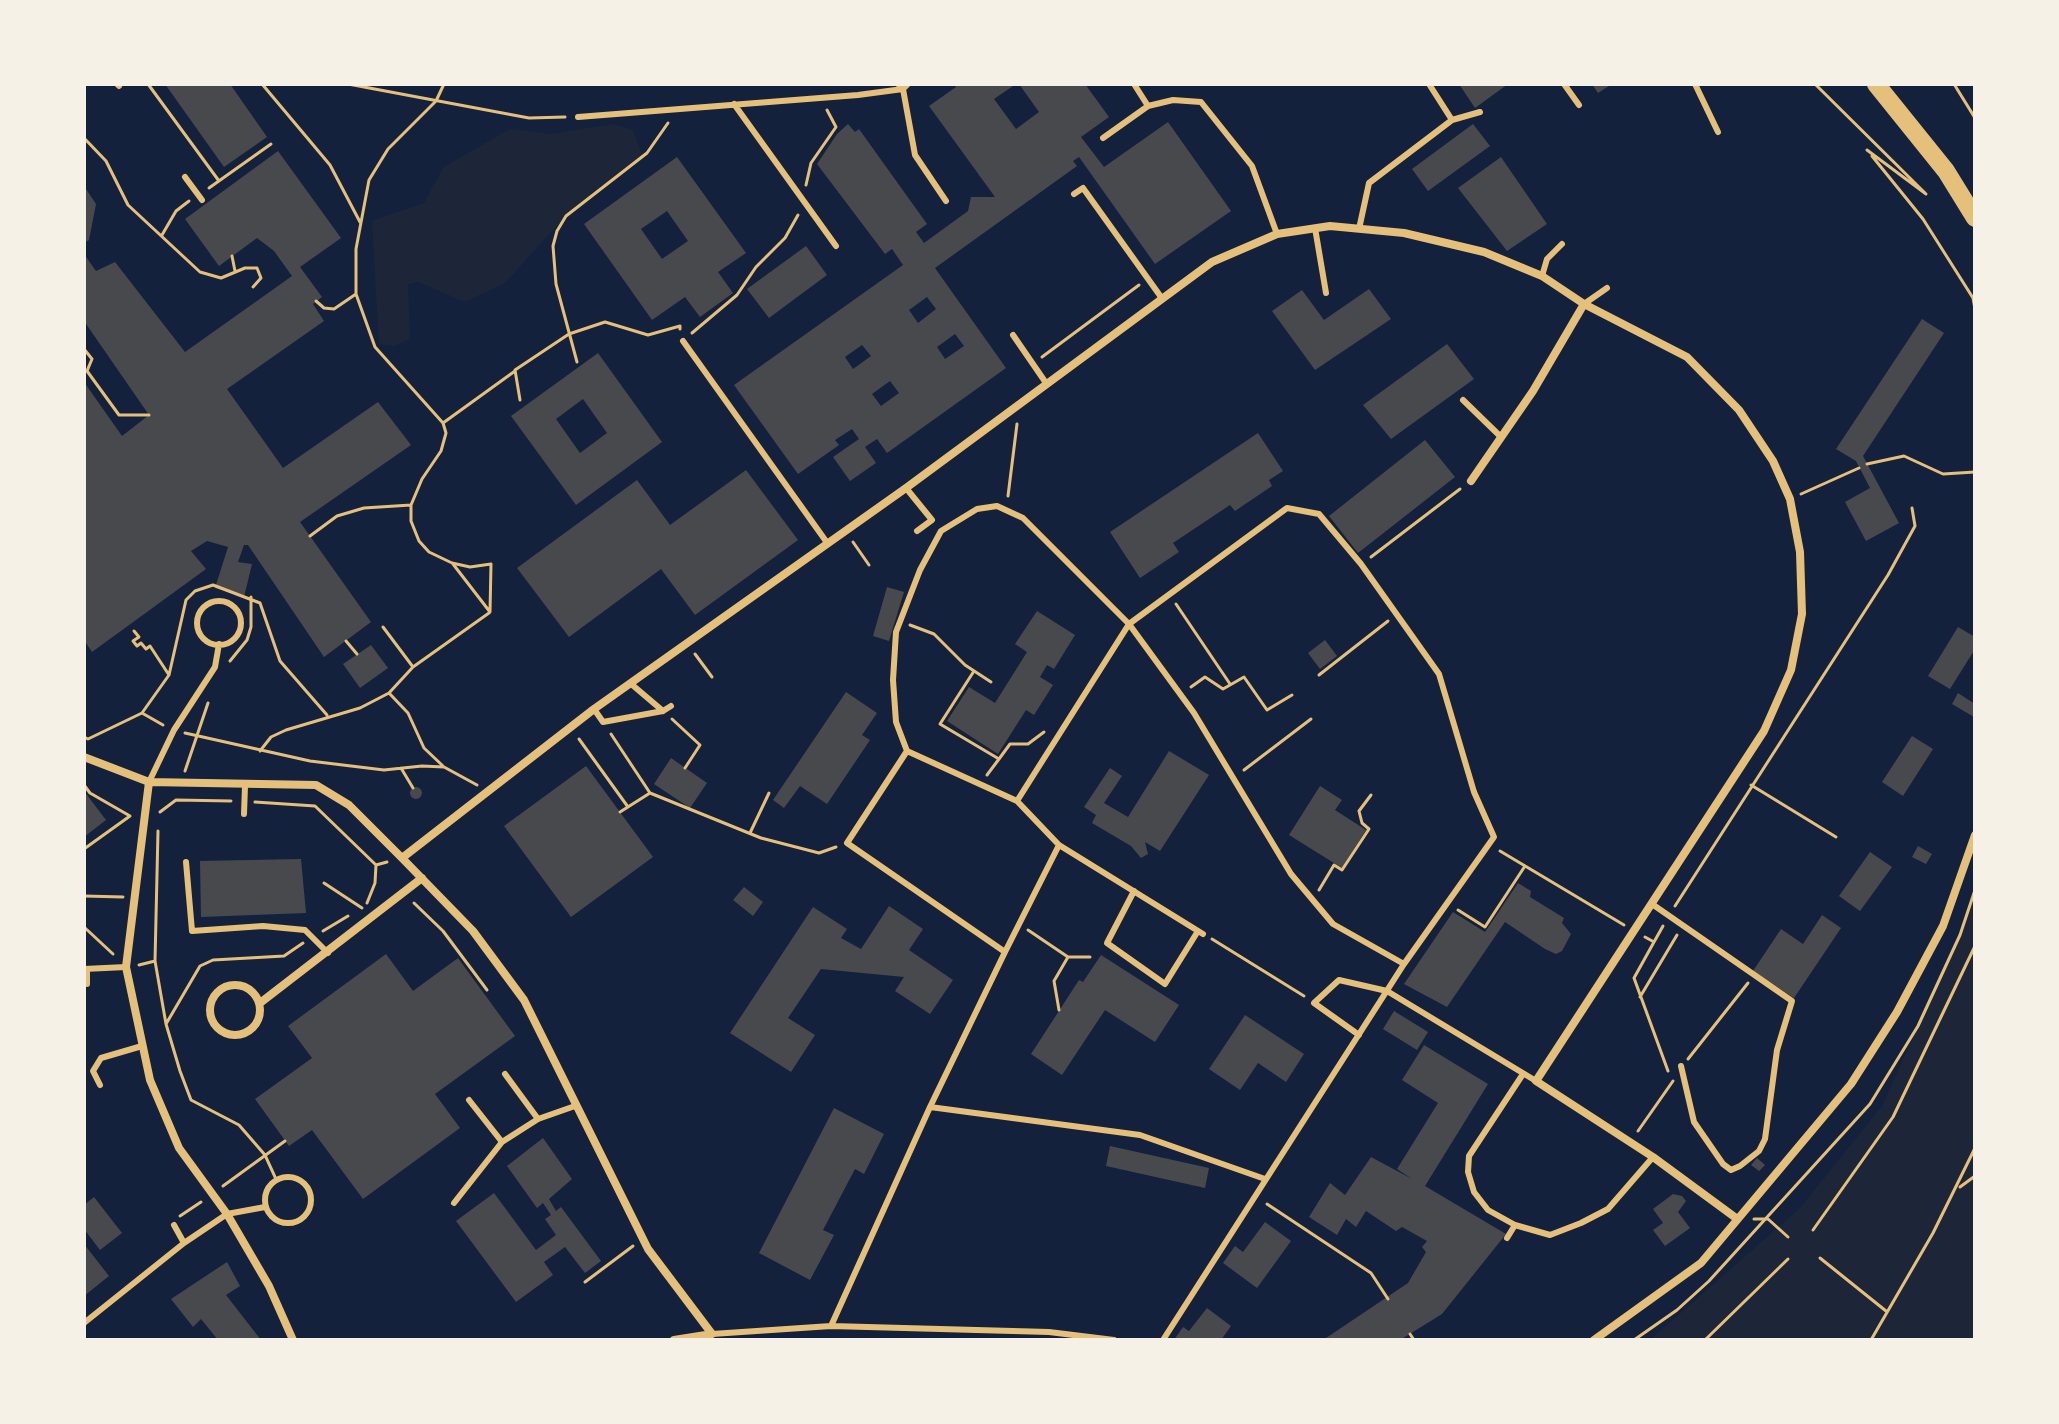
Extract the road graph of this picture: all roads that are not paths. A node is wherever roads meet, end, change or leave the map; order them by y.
1 (1134, 84) edge
2 (1429, 84) edge
3 (1564, 84) edge
4 (1695, 84) edge
5 (1876, 84) edge
6 (903, 86) edge
7 (734, 104) junction
8 (1579, 105) dead end
9 (1148, 106) junction
10 (1480, 112) dead end
11 (578, 117) road end
12 (1452, 120) junction
13 (1718, 132) dead end
14 (1103, 138) dead end
15 (185, 177) dead end
16 (1074, 194) dead end
17 (200, 198) road end
18 (946, 201) dead end
19 (1975, 218) edge
20 (1315, 228) junction
21 (1359, 229) junction
22 (1277, 234) junction
23 (1562, 244) dead end
24 (836, 246) dead end
25 (1542, 276) junction
26 (1607, 288) dead end
27 (1326, 293) dead end
28 (1161, 297) junction
29 (1584, 304) junction
30 (1013, 335) dead end
31 (683, 341) road end
32 (1046, 383) junction
33 (1463, 400) dead end
34 (1501, 437) junction
35 (1471, 481) road end
36 (906, 488) junction
37 (917, 531) dead end
38 (828, 544) junction
39 (1129, 624) junction
40 (219, 644) junction
41 (630, 683) junction
42 (671, 706) dead end
43 (594, 709) junction
44 (663, 711) junction
45 (907, 751) junction
46 (84, 757) edge
47 (149, 782) junction
48 (245, 786) junction
49 (1017, 801) junction
50 (244, 814) dead end
51 (1975, 835) edge
52 (1059, 845) junction
53 (402, 858) junction
54 (186, 862) dead end
55 (422, 878) junction
56 (1134, 891) junction
57 (1652, 904) junction
58 (1005, 952) junction
59 (328, 953) junction
60 (1404, 964) junction
61 (126, 967) junction
62 (85, 969) edge
63 (87, 984) dead end
64 (1387, 991) junction
65 (260, 1003) junction
66 (1359, 1035) junction
67 (142, 1046) junction
68 (1681, 1066) road end
69 (505, 1074) dead end
70 (1523, 1074) junction
71 (1536, 1081) junction
72 (100, 1085) dead end
73 (469, 1100) dead end
74 (575, 1106) junction
75 (930, 1107) junction
76 (538, 1119) junction
77 (502, 1142) junction
78 (1653, 1157) junction
79 (1265, 1179) junction
80 (454, 1203) dead end
81 (265, 1207) junction
82 (227, 1214) junction
83 (1736, 1218) junction
84 (173, 1223) road end
85 (1515, 1225) junction
86 (1507, 1238) dead end
87 (184, 1243) junction
88 (84, 1323) edge
89 (831, 1326) junction
90 (945, 1330) junction
91 (712, 1334) junction
92 (293, 1340) edge
93 (675, 1340) edge
94 (943, 1340) edge
95 (1114, 1340) edge
96 (1163, 1340) edge
97 (1594, 1340) edge

1 - 9 lane
2 - 12 lane
3 - 8 lane
4 - 13 lane
5 - 19 main road
6 - 7 lane
6 - 18 lane
7 - 11 lane
7 - 24 lane
9 - 14 lane
9 - 22 lane
10 - 12 lane
12 - 21 lane
15 - 17 lane
16 - 28 lane
20 - 21 street
20 - 22 street
20 - 27 lane
21 - 25 street
22 - 28 street
23 - 25 lane
25 - 29 street
26 - 29 lane
28 - 32 street
29 - 34 street
29 - 57 street
30 - 32 lane
31 - 38 lane
32 - 36 street
33 - 34 lane
34 - 35 street
36 - 37 lane
36 - 38 street
38 - 41 street
39 - 45 lane
39 - 49 lane
39 - 60 lane
39 - 60 lane
40 - 40 lane
40 - 47 lane
41 - 43 street
41 - 44 lane
42 - 44 lane
43 - 44 lane
43 - 53 street
45 - 49 lane
45 - 58 lane
46 - 47 street
47 - 48 street
47 - 61 street
48 - 50 lane
48 - 53 street
49 - 52 lane
51 - 83 street
52 - 56 lane
52 - 58 lane
53 - 55 street
54 - 59 lane
55 - 59 street
55 - 74 street
56 - 56 lane
57 - 68 lane
57 - 71 street
58 - 75 lane
59 - 65 street
60 - 64 lane
61 - 62 lane
61 - 67 street
62 - 63 lane
64 - 66 lane
64 - 66 lane
64 - 70 lane
65 - 65 street
66 - 79 lane
67 - 72 lane
67 - 82 street
69 - 76 lane
70 - 71 lane
70 - 85 lane
71 - 78 street
73 - 77 lane
74 - 76 lane
74 - 91 street
75 - 79 lane
75 - 89 lane
76 - 77 lane
77 - 80 lane
78 - 83 street
78 - 85 lane
79 - 96 lane
81 - 81 lane
81 - 82 lane
82 - 87 lane
82 - 92 street
83 - 97 street
84 - 87 lane
85 - 86 lane
87 - 88 lane
89 - 90 lane
89 - 91 lane
90 - 94 lane
90 - 95 lane
91 - 93 street

